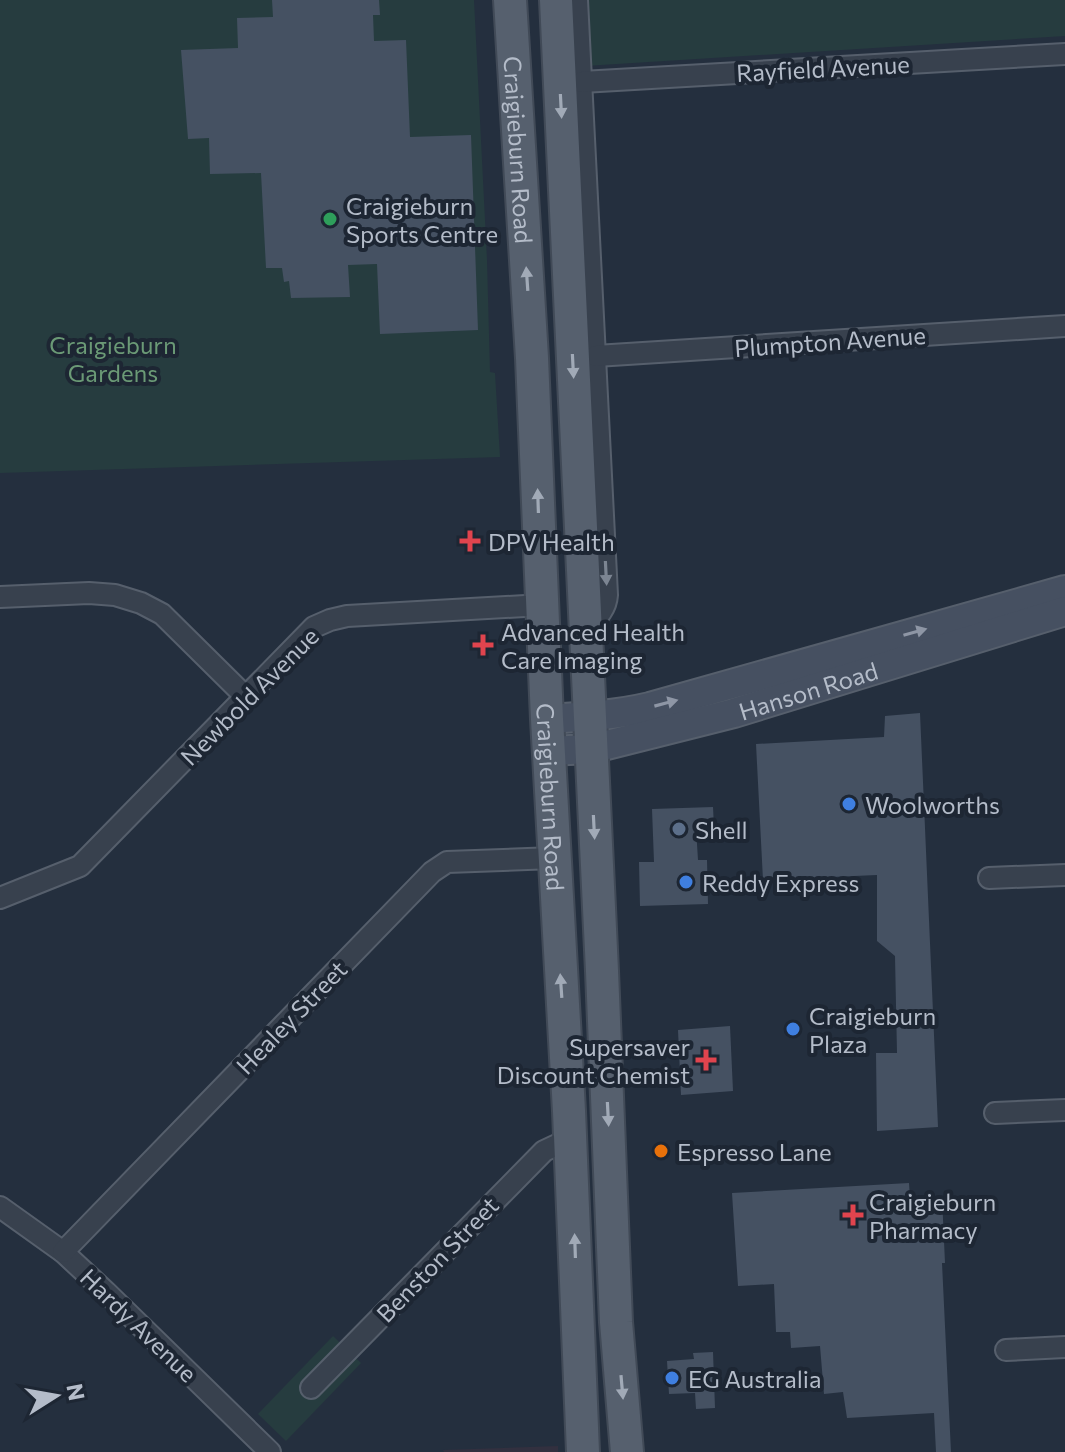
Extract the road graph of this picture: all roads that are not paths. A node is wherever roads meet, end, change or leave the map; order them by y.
1 (510, 0) edge
2 (556, 0) edge
3 (577, 0) edge
4 (1065, 54) edge
5 (582, 82) junction
6 (1065, 326) edge
7 (596, 356) junction
8 (1065, 590) edge
9 (0, 597) edge
10 (542, 605) junction
11 (1065, 611) edge
12 (584, 630) junction
13 (246, 697) junction
14 (589, 717) junction
15 (547, 719) junction
16 (591, 749) junction
17 (548, 751) junction
18 (554, 858) junction
19 (1065, 875) edge
20 (989, 878) dead end
21 (0, 898) edge
22 (1065, 1110) edge
23 (995, 1113) dead end
24 (570, 1141) junction
25 (0, 1207) edge
26 (63, 1252) junction
27 (616, 1322) junction
28 (578, 1324) junction
29 (1065, 1347) edge
30 (1006, 1350) dead end
31 (311, 1388) dead end
32 (259, 1448) edge
33 (583, 1452) edge
34 (627, 1452) edge

10 -> 1 main road, Craigieburn Road
2 -> 12 main road, Craigieburn Road
3 - 5 street
4 - 5 street, Rayfield Avenue
5 - 7 street
6 - 7 street, Plumpton Avenue
7 -> 12 street
14 -> 8 street, Hanson Road
9 - 13 street
10 - 13 street, Newbold Avenue
10 - 15 main road, Craigieburn Road
11 - 16 street, Hanson Road
12 - 14 main road, Craigieburn Road
13 - 21 street, Newbold Avenue
14 - 15 street, Hanson Road
14 - 16 main road, Craigieburn Road
15 - 17 main road, Craigieburn Road
16 - 17 street, Hanson Road
16 -> 27 main road, Craigieburn Road
17 - 18 main road, Craigieburn Road
24 -> 18 main road, Craigieburn Road
18 - 26 street, Healey Street
19 - 20 street
22 - 23 street
28 -> 24 main road, Craigieburn Road
24 - 31 street, Benston Street
25 - 26 street, Hardy Avenue
26 - 32 street, Hardy Avenue
27 - 28 main road
27 -> 34 main road, Craigieburn Road
28 - 33 main road, Craigieburn Road
29 - 30 street

